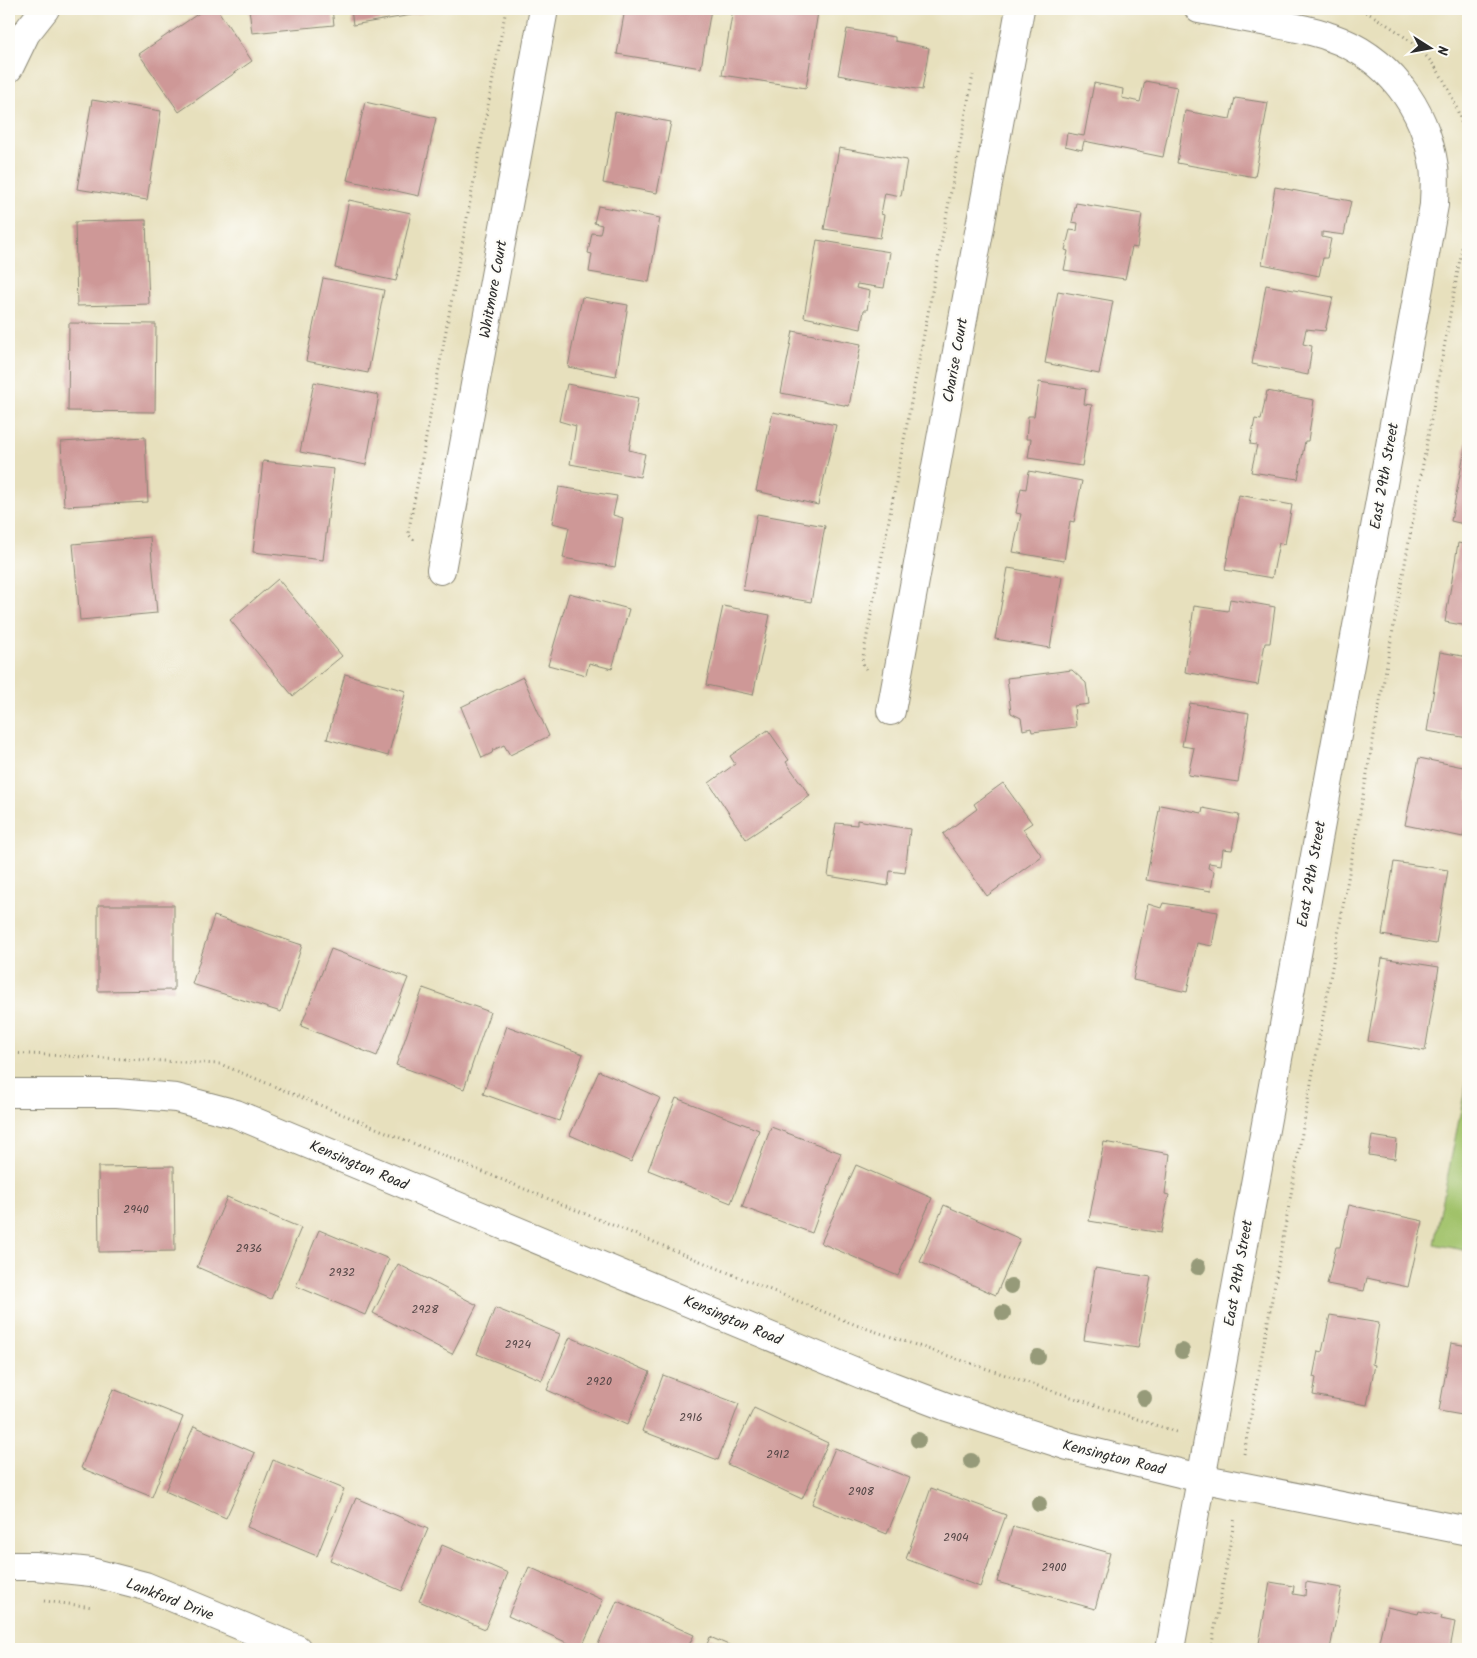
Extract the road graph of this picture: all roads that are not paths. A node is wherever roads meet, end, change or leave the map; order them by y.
1 (45, 9) edge
2 (544, 9) edge
3 (1020, 9) edge
4 (1199, 9) edge
5 (9, 68) edge
6 (441, 570) road end
7 (891, 711) dead end
8 (9, 1094) edge
9 (1200, 1478) junction
10 (1468, 1531) edge
11 (9, 1566) edge
12 (297, 1649) edge
13 (1170, 1649) edge

1 - 5 street
2 - 6 street, Whitmore Court
3 - 7 street, Charise Court
4 - 9 street, East 29th Street
8 - 9 street, Kensington Road
9 - 10 street, Kensington Road
9 - 13 street, East 29th Street
11 - 12 street, Lankford Drive

